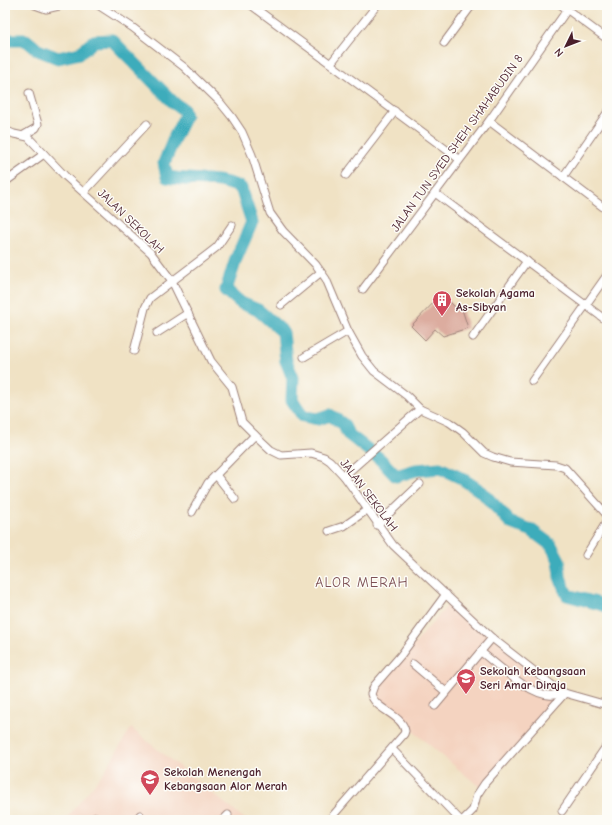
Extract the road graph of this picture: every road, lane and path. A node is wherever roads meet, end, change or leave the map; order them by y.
1 (35, 5) edge
2 (63, 5) edge
3 (98, 5) edge
4 (251, 5) edge
5 (472, 5) edge
6 (561, 5) edge
7 (374, 6) edge
8 (567, 10) junction
9 (607, 39) edge
10 (444, 43) dead end
11 (331, 63) junction
12 (29, 93) dead end
13 (394, 111) junction
14 (607, 113) edge
15 (488, 121) junction
16 (147, 124) dead end
17 (5, 130) edge
18 (24, 136) junction
19 (44, 154) junction
20 (459, 159) junction
21 (346, 175) dead end
22 (563, 178) junction
23 (5, 182) edge
24 (84, 192) junction
25 (435, 193) junction
26 (607, 210) edge
27 (232, 225) dead end
28 (527, 261) junction
29 (321, 272) junction
30 (607, 275) edge
31 (172, 281) junction
32 (363, 289) dead end
33 (585, 304) junction
34 (281, 305) dead end
35 (188, 313) junction
36 (607, 321) edge
37 (348, 331) junction
38 (157, 333) dead end
39 (472, 337) dead end
40 (134, 351) dead end
41 (304, 357) dead end
42 (532, 382) dead end
43 (420, 409) junction
44 (255, 435) junction
45 (216, 475) junction
46 (344, 476) junction
47 (420, 484) dead end
48 (235, 499) dead end
49 (367, 510) junction
50 (192, 512) dead end
51 (607, 515) edge
52 (607, 521) edge
53 (378, 525) junction
54 (329, 531) dead end
55 (586, 555) dead end
56 (446, 594) junction
57 (492, 638) junction
58 (481, 652) junction
59 (412, 664) dead end
60 (446, 692) junction
61 (563, 692) junction
62 (607, 705) edge
63 (435, 706) dead end
64 (607, 745) edge
65 (392, 749) junction
66 (562, 811) dead end
67 (92, 820) edge
68 (101, 820) edge
69 (329, 820) edge
70 (460, 820) edge
71 (463, 820) edge

1 - 2 street
3 - 29 street
4 - 11 street
5 - 10 street
6 - 8 street
7 - 11 street
8 - 9 street
8 - 15 street, JALAN TUN SYED SHEH SHAHABUDIN 8
11 - 13 street
12 - 18 street
13 - 20 street
13 - 21 street
14 - 22 street
15 - 20 street, JALAN TUN SYED SHEH SHAHABUDIN 8
15 - 22 street
16 - 24 street
17 - 18 street, JALAN SEKOLAH
18 - 19 street, JALAN SEKOLAH
19 - 23 street
19 - 24 street, JALAN SEKOLAH
20 - 25 street, JALAN TUN SYED SHEH SHAHABUDIN 8
22 - 26 street
24 - 31 street, JALAN SEKOLAH
25 - 28 street
25 - 32 street, JALAN TUN SYED SHEH SHAHABUDIN 8
27 - 31 street
28 - 33 street
28 - 39 street
29 - 34 street
29 - 37 street
30 - 33 street
31 - 35 street, JALAN SEKOLAH
31 - 40 street
33 - 36 street
33 - 42 street
35 - 38 street
35 - 44 street, JALAN SEKOLAH
37 - 41 street
37 - 43 street
43 - 46 street
43 - 51 street
44 - 45 street
44 - 46 street, JALAN SEKOLAH
45 - 48 street
45 - 50 street
46 - 49 street, JALAN SEKOLAH
47 - 53 street
49 - 53 street, JALAN SEKOLAH
49 - 54 street
52 - 55 street
53 - 56 street, JALAN SEKOLAH
56 - 57 street, JALAN SEKOLAH
56 - 65 street
57 - 58 street
57 - 61 street, JALAN SEKOLAH
58 - 60 street
58 - 61 street
59 - 60 street
60 - 63 street
61 - 62 street, JALAN SEKOLAH
61 - 71 street
64 - 66 street
65 - 69 street
65 - 70 street
67 - 68 street

